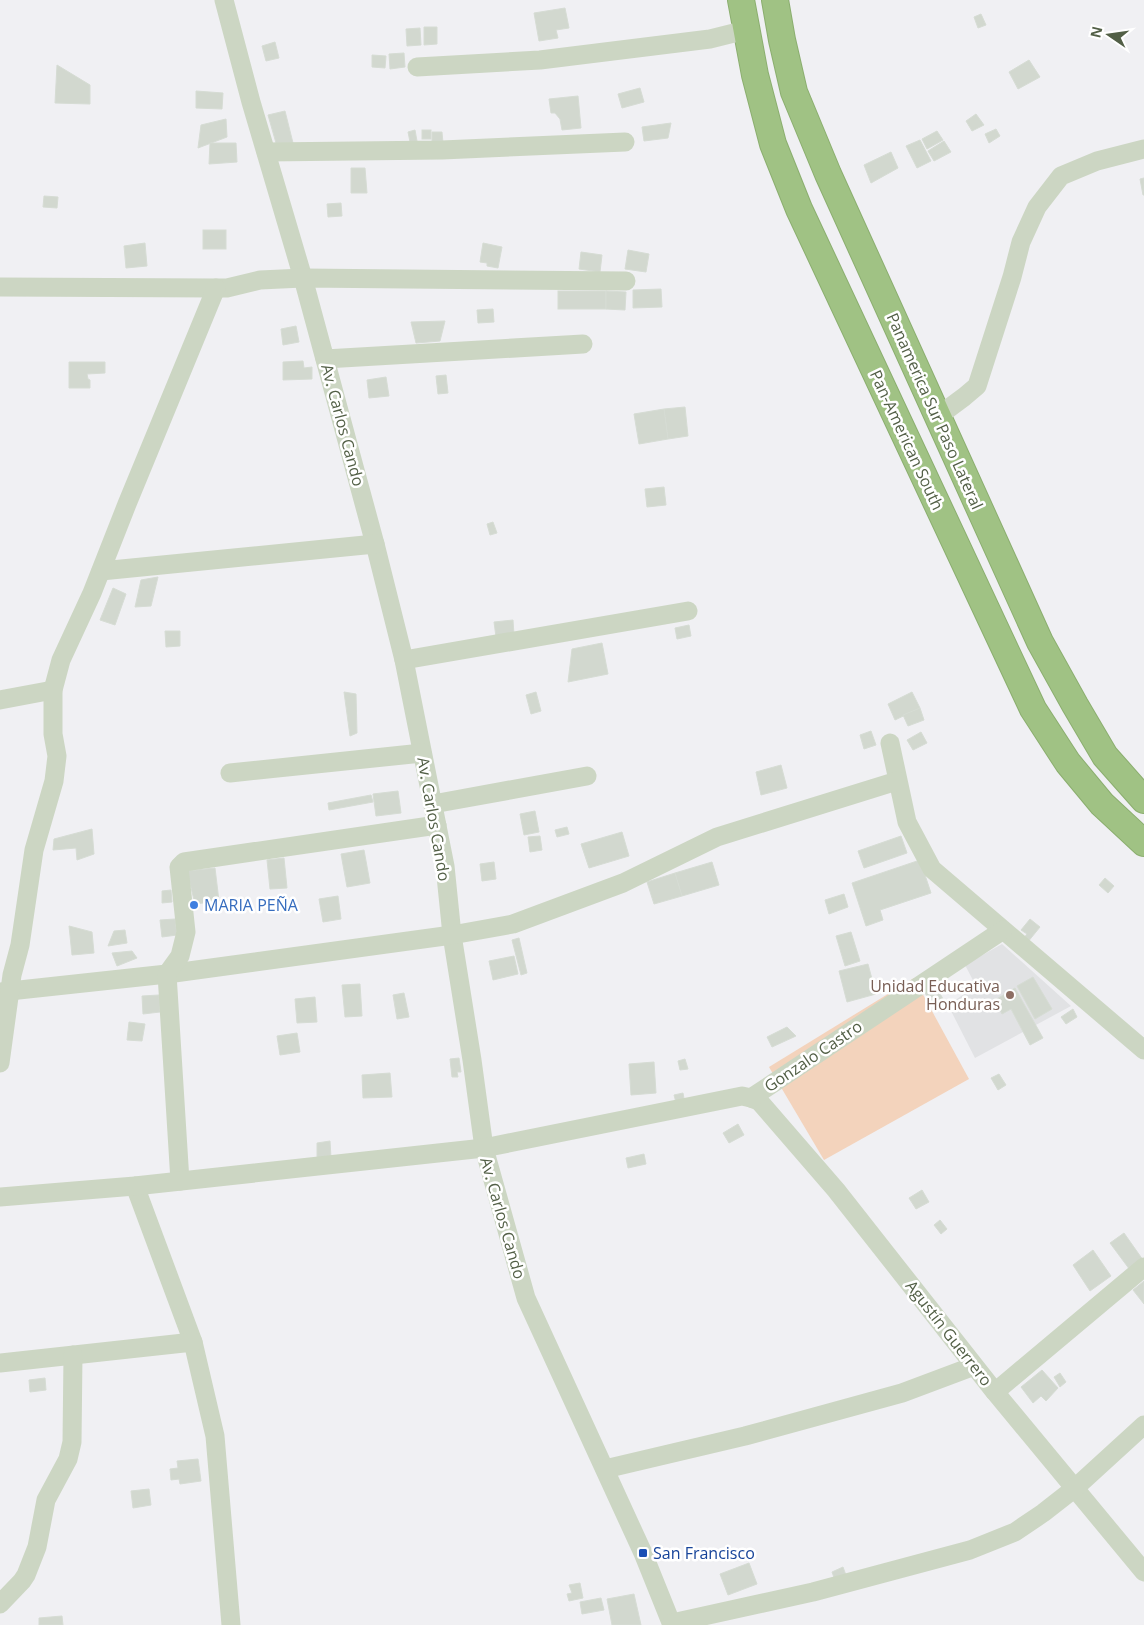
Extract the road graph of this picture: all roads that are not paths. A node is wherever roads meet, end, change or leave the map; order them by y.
1 (224, 0) edge
2 (741, 0) edge
3 (775, 0) edge
4 (746, 30) junction
5 (417, 67) dead end
6 (625, 142) dead end
7 (1144, 149) edge
8 (266, 152) junction
9 (303, 278) junction
10 (626, 281) dead end
11 (0, 287) edge
12 (216, 288) junction
13 (583, 344) dead end
14 (325, 359) junction
15 (938, 417) junction
16 (375, 544) junction
17 (100, 571) junction
18 (688, 610) dead end
19 (404, 660) junction
20 (53, 690) junction
21 (0, 700) edge
22 (890, 743) dead end
23 (422, 753) junction
24 (230, 773) dead end
25 (587, 776) dead end
26 (897, 781) junction
27 (1144, 800) edge
28 (433, 804) junction
29 (437, 825) junction
30 (1144, 843) edge
31 (1003, 930) junction
32 (452, 935) junction
33 (166, 974) junction
34 (5, 992) edge
35 (1144, 1050) edge
36 (0, 1063) edge
37 (751, 1098) junction
38 (484, 1148) junction
39 (180, 1182) junction
40 (135, 1186) junction
41 (0, 1197) edge
42 (1144, 1267) edge
43 (193, 1342) junction
44 (74, 1355) junction
45 (0, 1363) edge
46 (974, 1366) junction
47 (995, 1392) junction
48 (1144, 1425) edge
49 (605, 1469) junction
50 (1075, 1488) junction
51 (1144, 1572) edge
52 (0, 1604) edge
53 (672, 1624) edge
54 (231, 1625) edge

1 - 8 street, Av. Carlos Cando
2 - 4 highway, Pan-American South
3 - 15 highway, Panamerica Sur Paso Lateral
4 - 5 street
4 - 30 highway, Pan-American South
6 - 8 street
7 - 15 street
8 - 9 street, Av. Carlos Cando
9 - 10 street
9 - 12 street
9 - 14 street, Av. Carlos Cando
11 - 12 street
12 - 17 street
13 - 14 street
14 - 16 street, Av. Carlos Cando
15 - 27 highway, Panamerica Sur Paso Lateral
16 - 17 street
16 - 19 street, Av. Carlos Cando
17 - 20 street
18 - 19 street
19 - 23 street, Av. Carlos Cando
20 - 21 street
20 - 34 street
22 - 26 street
23 - 24 street
23 - 28 street, Av. Carlos Cando
25 - 28 street
26 - 31 street
26 - 32 street
28 - 29 street, Av. Carlos Cando
29 - 32 street, Av. Carlos Cando
29 - 33 street
31 - 35 street
31 - 37 street, Gonzalo Castro
32 - 33 street
32 - 38 street, Av. Carlos Cando
33 - 34 street
33 - 39 street
34 - 36 street
37 - 38 street, Gonzalo Castro
37 - 46 street, Agustín Guerrero
38 - 39 street, Gonzalo Castro
38 - 49 street, Av. Carlos Cando
39 - 40 street, Gonzalo Castro
40 - 41 street, Gonzalo Castro
40 - 43 street
42 - 47 street
43 - 44 street
43 - 54 street
44 - 45 street
44 - 52 street
46 - 47 street, Agustín Guerrero
46 - 49 street
47 - 50 street, Agustín Guerrero
48 - 50 street
49 - 53 street, Av. Carlos Cando
50 - 51 street, Agustín Guerrero
50 - 53 street

